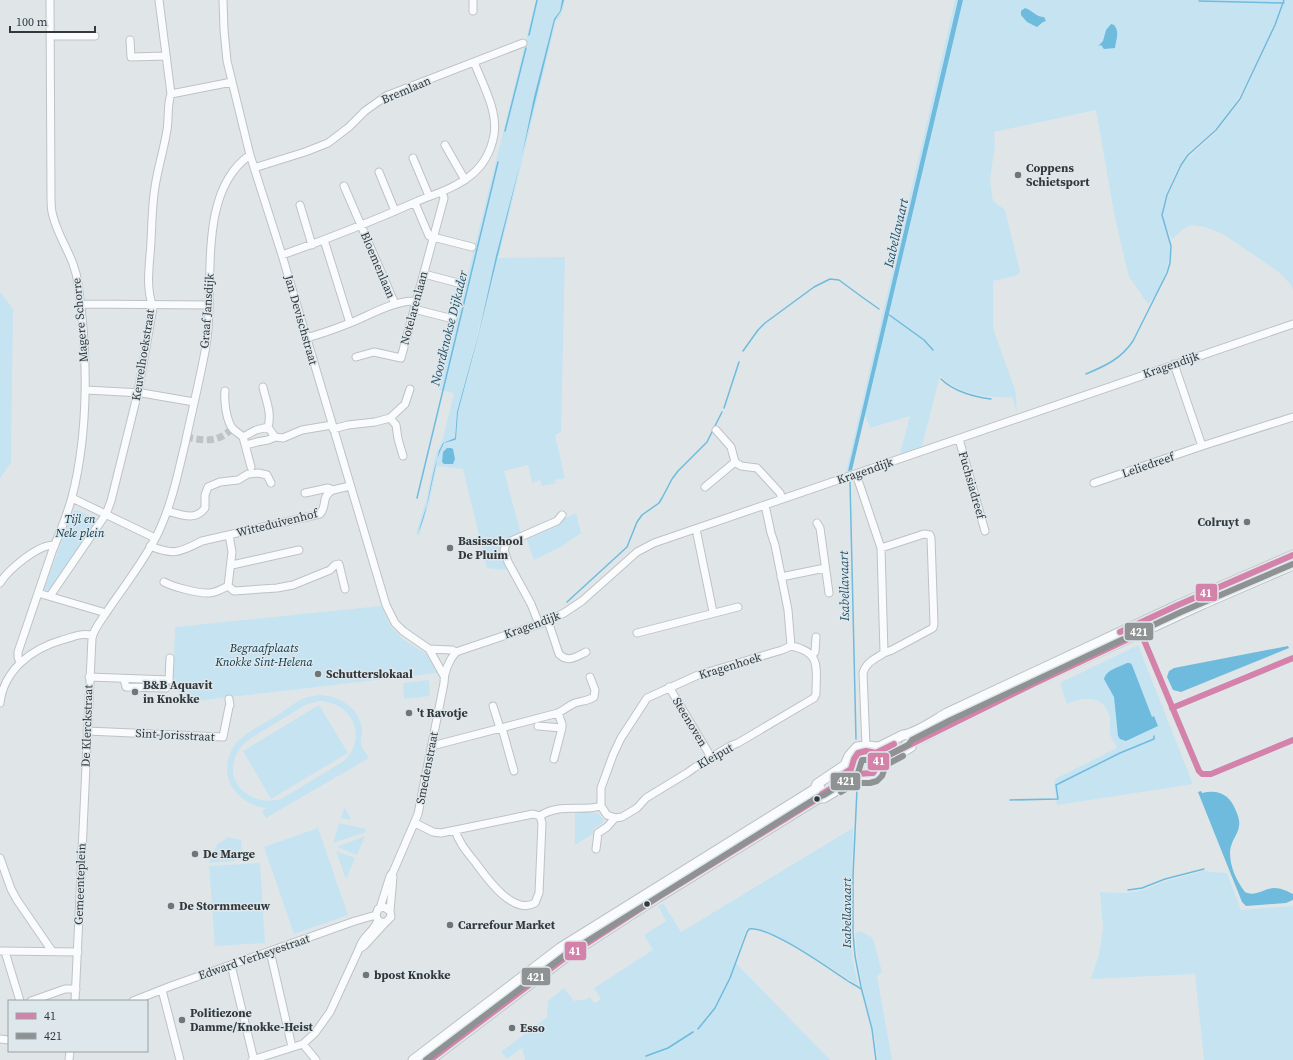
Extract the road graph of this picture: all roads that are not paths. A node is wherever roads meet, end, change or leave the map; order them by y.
1 (50, 0) edge
2 (159, 0) edge
3 (223, 0) edge
4 (473, 0) edge
5 (473, 11) dead end
6 (51, 36) junction
7 (95, 36) dead end
8 (130, 40) dead end
9 (523, 43) dead end
10 (166, 56) junction
11 (474, 62) junction
12 (232, 82) junction
13 (172, 94) junction
14 (445, 145) dead end
15 (250, 155) junction
16 (413, 158) dead end
17 (254, 168) junction
18 (379, 172) dead end
19 (465, 180) junction
20 (344, 186) dead end
21 (442, 192) junction
22 (430, 196) junction
23 (415, 203) junction
24 (300, 204) dead end
25 (395, 211) junction
26 (362, 226) junction
27 (433, 238) junction
28 (324, 240) junction
29 (312, 245) junction
30 (472, 247) dead end
31 (282, 255) junction
32 (424, 274) junction
33 (462, 284) dead end
34 (416, 300) junction
35 (80, 304) junction
36 (151, 304) junction
37 (395, 304) junction
38 (208, 305) junction
39 (414, 309) junction
40 (452, 319) dead end
41 (350, 323) junction
42 (1293, 324) edge
43 (306, 338) junction
44 (356, 357) dead end
45 (1174, 364) junction
46 (263, 387) dead end
47 (410, 389) dead end
48 (86, 390) junction
49 (225, 391) dead end
50 (138, 392) junction
51 (194, 402) junction
52 (1293, 417) edge
53 (390, 418) junction
54 (268, 427) junction
55 (332, 427) junction
56 (716, 430) dead end
57 (243, 437) junction
58 (275, 437) junction
59 (959, 439) junction
60 (246, 445) junction
61 (1202, 446) junction
62 (403, 456) dead end
63 (735, 462) junction
64 (251, 467) junction
65 (258, 473) junction
66 (248, 474) junction
67 (856, 474) junction
68 (271, 483) dead end
69 (1094, 484) dead end
70 (350, 486) junction
71 (705, 487) dead end
72 (333, 490) junction
73 (305, 493) dead end
74 (72, 498) junction
75 (782, 499) junction
76 (765, 505) junction
77 (167, 511) junction
78 (106, 514) junction
79 (562, 515) dead end
80 (817, 523) dead end
81 (696, 529) junction
82 (985, 531) dead end
83 (229, 535) junction
84 (155, 538) junction
85 (55, 545) junction
86 (150, 546) junction
87 (881, 548) junction
88 (299, 550) dead end
89 (1293, 555) edge
90 (232, 565) junction
91 (1293, 565) edge
92 (825, 568) junction
93 (781, 577) junction
94 (164, 582) dead end
95 (0, 584) edge
96 (228, 586) junction
97 (345, 590) dead end
98 (38, 593) junction
99 (829, 593) dead end
100 (50, 596) junction
101 (738, 607) dead end
102 (713, 612) junction
103 (106, 613) junction
104 (548, 621) junction
105 (539, 624) junction
106 (637, 633) dead end
107 (92, 635) junction
108 (816, 637) dead end
109 (791, 646) junction
110 (429, 649) junction
111 (456, 652) junction
112 (586, 652) dead end
113 (884, 653) junction
114 (812, 655) junction
115 (170, 658) dead end
116 (20, 663) junction
117 (444, 676) junction
118 (89, 677) junction
119 (590, 677) dead end
120 (124, 679) junction
121 (669, 687) junction
122 (166, 688) dead end
123 (230, 699) dead end
124 (0, 703) edge
125 (493, 706) dead end
126 (558, 713) junction
127 (538, 726) dead end
128 (501, 728) junction
129 (562, 728) junction
130 (87, 731) junction
131 (907, 734) junction
132 (912, 744) junction
133 (432, 746) junction
134 (866, 746) junction
135 (878, 756) junction
136 (711, 757) junction
137 (554, 759) dead end
138 (514, 771) dead end
139 (854, 774) junction
140 (815, 789) junction
141 (601, 806) junction
142 (83, 816) joint
143 (540, 816) junction
144 (614, 818) junction
145 (415, 823) junction
146 (455, 830) junction
147 (596, 849) dead end
148 (0, 858) edge
149 (393, 872) junction
150 (380, 908) junction
151 (390, 911) junction
152 (377, 918) junction
153 (386, 922) junction
154 (359, 949) junction
155 (3, 951) edge
156 (270, 951) junction
157 (52, 952) junction
158 (78, 952) junction
159 (231, 965) junction
160 (76, 989) junction
161 (162, 990) junction
162 (20, 1000) edge
163 (34, 1000) edge
164 (75, 1000) edge
165 (135, 1000) edge
166 (303, 1044) junction
167 (292, 1047) junction
168 (180, 1060) edge
169 (253, 1060) edge
170 (316, 1060) edge
171 (413, 1060) edge
172 (430, 1060) edge

1 - 6 street, Magere Schorre
2 - 10 street, Keuvelhoekstraat
3 - 12 street
4 - 5 street
6 - 7 street
6 - 35 street, Magere Schorre
8 - 10 street
9 - 11 street, Bremlaan
10 - 13 street, Keuvelhoekstraat
11 - 17 street, Bremlaan
11 - 19 street
12 - 13 street
12 - 15 street
13 - 36 street, Keuvelhoekstraat
14 - 19 street
15 - 17 street, Jan Devischstraat
15 - 38 street, Graaf Jansdijk
16 - 22 street
17 - 31 street, Jan Devischstraat
18 - 25 street
19 - 21 street
20 - 26 street, Bloemenlaan
21 - 22 street
21 - 27 street, Notelarenlaan
22 - 23 street
23 - 25 street
23 - 27 street
24 - 29 street
25 - 26 street
26 - 28 street
26 - 37 street, Bloemenlaan
27 - 30 street
27 - 32 street, Notelarenlaan
28 - 29 street
28 - 41 street
29 - 31 street
31 - 43 street, Jan Devischstraat
32 - 33 street
32 - 34 street, Notelarenlaan
34 - 37 street, Bloemenlaan
34 - 39 street, Notelarenlaan
35 - 36 street
35 - 48 street, Magere Schorre
36 - 38 street
36 - 50 street, Keuvelhoekstraat
37 - 41 street, Bloemenlaan
38 - 51 street, Graaf Jansdijk
39 - 40 street
39 - 44 street, Notelarenlaan
41 - 43 street, Bloemenlaan
42 - 45 street, Kragendijk
43 - 55 street, Jan Devischstraat
45 - 59 street, Kragendijk
45 - 61 street
46 - 54 street
47 - 53 street
48 - 50 street
48 - 74 street, Magere Schorre
49 - 57 street
50 - 51 street
50 - 78 street, Keuvelhoekstraat
51 - 77 street, Graaf Jansdijk
52 - 61 street, Leliedreef
53 - 55 street
53 - 62 street
54 - 57 street
54 - 58 street
55 - 58 street
55 - 70 street, Jan Devischstraat
56 - 63 street
57 - 60 street
58 - 60 street
59 - 67 street, Kragendijk
59 - 82 street, Fuchsiadreef
60 - 64 street
61 - 69 street, Leliedreef
63 - 71 street
63 - 75 street
64 - 65 street
64 - 66 street
65 - 66 street
65 - 68 street
66 - 77 street
67 - 75 street, Kragendijk
67 - 87 street
70 - 72 street
70 - 110 street, Jan Devischstraat
72 - 73 street
72 - 83 street, Witteduivenhof
74 - 78 street
74 - 85 street, Magere Schorre
75 - 76 street, Kragendijk
76 - 81 street, Kragendijk
76 - 93 street
77 - 84 street, Graaf Jansdijk
78 - 84 street
78 - 100 street, Keuvelhoekstraat
79 - 105 street
80 - 92 street
81 - 102 street
81 - 104 street, Kragendijk
83 - 86 street, Witteduivenhof
83 - 90 street, Witteduivenhof
84 - 86 street, Graaf Jansdijk
85 - 95 street
85 - 98 street, Magere Schorre
86 - 103 street, Graaf Jansdijk
87 - 113 street
87 - 113 street
88 - 90 street
89 - 131 main road
90 - 96 street, Witteduivenhof
91 - 132 main road
92 - 93 street
92 - 99 street
93 - 109 street
94 - 96 street
96 - 97 street
98 - 100 street
98 - 116 street, Magere Schorre
100 - 103 street
101 - 102 street
102 - 106 street
103 - 107 street, Graaf Jansdijk
104 - 105 street, Kragendijk
104 - 112 street
105 - 111 street, Kragendijk
107 - 116 street
107 - 118 street, De Klerckstraat
108 - 114 street, Kleiput
109 - 114 street
109 - 121 street, Kragenhoek
110 - 111 street, Kragendijk
110 - 117 street, Jan Devischstraat
111 - 117 street, Smedenstraat
113 - 134 street
114 - 136 street, Kleiput
115 - 120 street
116 - 124 street
117 - 133 street, Smedenstraat
118 - 120 street
118 - 130 street, De Klerckstraat
119 - 126 street
120 - 122 street
121 - 136 street, Steenoven
121 - 141 street, Kragenhoek
123 - 130 street, Sint-Jorisstraat
125 - 128 street
126 - 128 street
126 - 129 street
127 - 129 street
128 - 133 street
128 - 138 street
129 - 137 street
130 - 142 street, De Klerckstraat
131 - 134 main road
131 - 135 main road
132 - 135 main road
132 - 139 main road
133 - 145 street, Smedenstraat
134 - 140 main road
135 - 139 main road
135 - 139 main road
136 - 144 street, Kleiput
139 - 140 main road
139 - 172 main road
140 - 171 main road
141 - 143 street
141 - 144 street
142 - 158 street, Gemeenteplein
143 - 146 street
143 - 146 street
144 - 147 street, Kleiput
145 - 146 street
145 - 149 street, Smedenstraat
148 - 157 street
149 - 150 street, Smedenstraat
149 - 151 street, Smedenstraat
150 - 151 street
150 - 152 street
151 - 153 street
152 - 153 street
152 - 154 street
152 - 156 street, Edward Verheyestraat
153 - 154 street
154 - 166 street
155 - 157 street
155 - 162 street
156 - 159 street, Edward Verheyestraat
156 - 167 street
157 - 158 street
158 - 160 street, Gemeenteplein
159 - 161 street, Edward Verheyestraat
159 - 169 street
160 - 163 street
160 - 164 street, Gemeenteplein
161 - 165 street, Edward Verheyestraat
161 - 168 street
166 - 167 street
166 - 170 street
167 - 169 street

